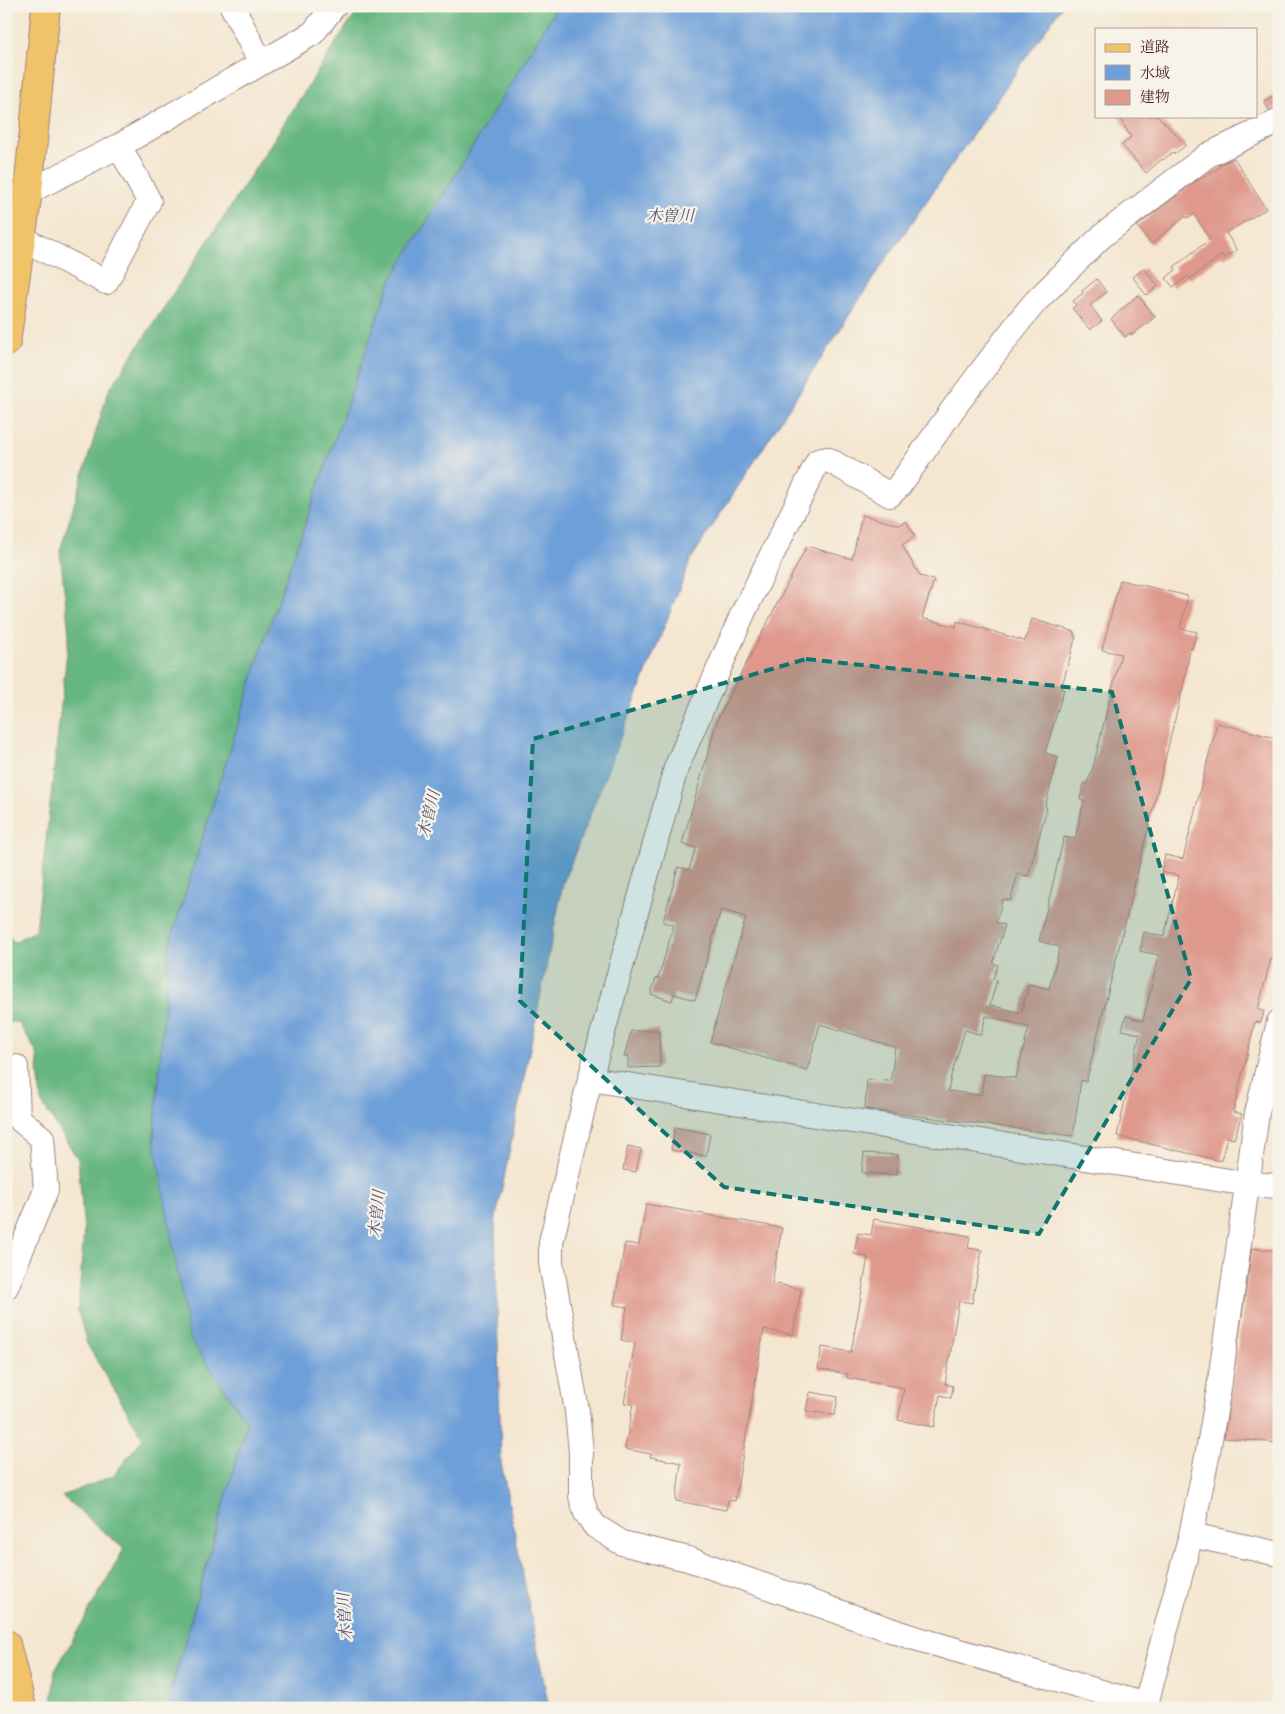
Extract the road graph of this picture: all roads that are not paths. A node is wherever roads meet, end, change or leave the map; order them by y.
1 (46, 6) edge
2 (232, 6) edge
3 (334, 6) edge
4 (261, 63) junction
5 (1279, 121) edge
6 (119, 146) junction
7 (28, 192) junction
8 (17, 229) edge
9 (6, 342) edge
10 (1279, 1022) edge
11 (16, 1067) dead end
12 (590, 1079) junction
13 (1248, 1184) junction
14 (1279, 1186) edge
15 (6, 1287) edge
16 (1191, 1535) junction
17 (1279, 1554) edge
18 (9, 1661) edge
19 (1146, 1706) edge
20 (22, 1708) edge

1 - 7 main road
2 - 4 street
3 - 4 street
4 - 6 street
5 - 12 street
6 - 7 street
6 - 8 street
7 - 8 main road
8 - 9 main road
10 - 13 street
11 - 15 street
12 - 13 street
12 - 19 street
13 - 14 street
13 - 16 street
16 - 17 street
16 - 19 street
18 - 20 main road

